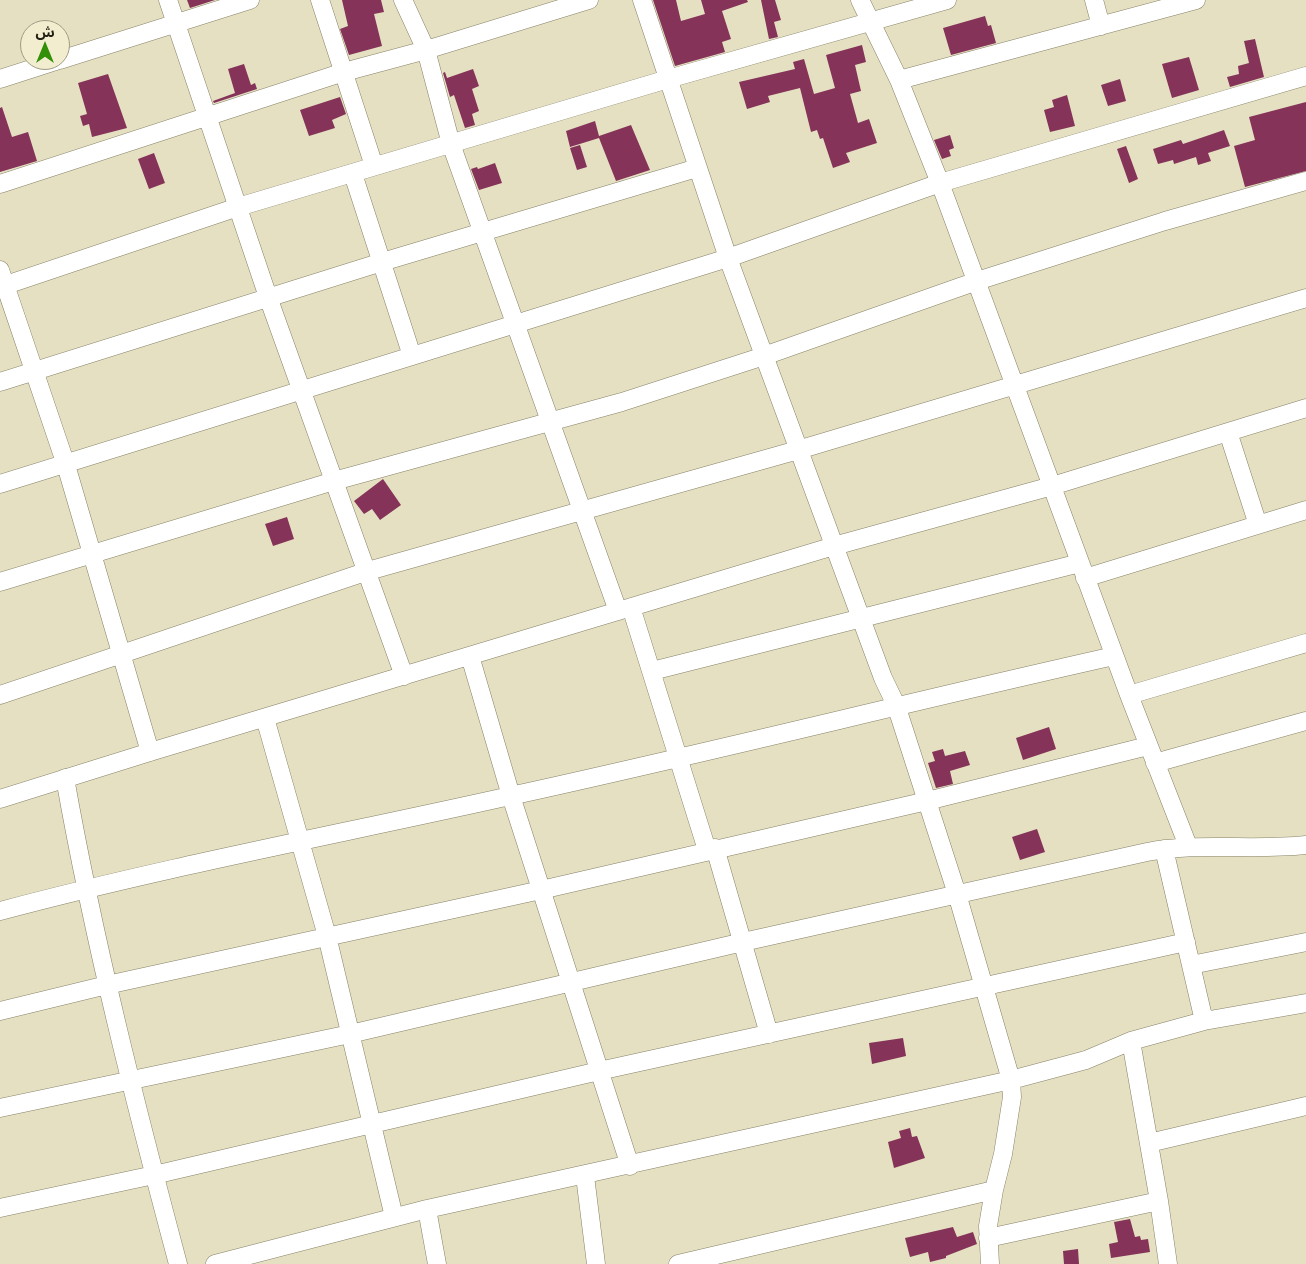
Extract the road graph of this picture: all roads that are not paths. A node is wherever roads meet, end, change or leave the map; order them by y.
1 (168, 0) edge
2 (250, 0) edge
3 (320, 0) edge
4 (403, 0) edge
5 (589, 0) edge
6 (642, 0) edge
7 (860, 0) edge
8 (947, 0) edge
9 (1094, 0) edge
10 (1196, 0) edge
11 (869, 21) junction
12 (176, 23) junction
13 (1101, 26) junction
14 (426, 50) junction
15 (70, 57) edge
16 (26, 70) edge
17 (344, 72) junction
18 (1306, 76) edge
19 (0, 78) edge
20 (668, 79) junction
21 (899, 80) junction
22 (206, 115) junction
23 (451, 144) junction
24 (374, 166) junction
25 (697, 168) junction
26 (352, 174) junction
27 (1306, 181) edge
28 (940, 183) junction
29 (0, 184) edge
30 (238, 207) junction
31 (483, 232) junction
32 (728, 258) junction
33 (382, 262) junction
34 (2, 281) edge
35 (976, 281) junction
36 (268, 297) junction
37 (1306, 298) edge
38 (515, 326) junction
39 (412, 356) junction
40 (764, 356) junction
41 (36, 371) junction
42 (0, 382) edge
43 (1014, 386) junction
44 (303, 390) junction
45 (1306, 408) edge
46 (551, 423) junction
47 (1228, 432) junction
48 (798, 450) junction
49 (66, 465) junction
50 (334, 481) junction
51 (0, 484) edge
52 (1052, 486) junction
53 (1306, 510) edge
54 (583, 512) junction
55 (1258, 525) junction
56 (834, 546) junction
57 (92, 555) junction
58 (1082, 570) junction
59 (368, 571) junction
60 (0, 582) edge
61 (625, 609) junction
62 (860, 617) junction
63 (1306, 643) edge
64 (123, 654) junction
65 (470, 656) junction
66 (1114, 656) junction
67 (652, 671) junction
68 (404, 676) junction
69 (0, 695) edge
70 (1128, 695) junction
71 (896, 705) junction
72 (266, 718) junction
73 (1306, 720) edge
74 (1148, 746) junction
75 (150, 752) junction
76 (678, 757) junction
77 (1155, 762) junction
78 (65, 778) junction
79 (510, 796) junction
80 (0, 799) edge
81 (927, 801) junction
82 (300, 841) junction
83 (1306, 845) edge
84 (1188, 846) junction
85 (711, 849) junction
86 (1164, 849) junction
87 (85, 889) junction
88 (541, 890) junction
89 (957, 894) junction
90 (0, 911) edge
91 (327, 936) junction
92 (743, 942) junction
93 (1186, 942) junction
94 (1306, 942) edge
95 (1191, 965) junction
96 (570, 982) junction
97 (107, 985) junction
98 (986, 986) junction
99 (1306, 1003) edge
100 (0, 1011) edge
101 (1204, 1021) junction
102 (350, 1034) junction
103 (769, 1034) junction
104 (1131, 1041) junction
105 (599, 1071) junction
106 (128, 1080) junction
107 (1011, 1080) junction
108 (1306, 1106) edge
109 (0, 1108) edge
110 (372, 1126) junction
111 (1149, 1143) junction
112 (630, 1166) junction
113 (154, 1175) junction
114 (585, 1176) junction
115 (994, 1190) junction
116 (1159, 1201) junction
117 (0, 1208) edge
118 (427, 1209) junction
119 (394, 1217) junction
120 (988, 1238) junction
121 (251, 1259) edge
122 (178, 1264) edge
123 (215, 1264) edge
124 (437, 1264) edge
125 (596, 1264) edge
126 (678, 1264) edge
127 (990, 1264) edge
128 (1168, 1264) edge

1 - 12 street
2 - 12 street
3 - 17 street
4 - 14 street
5 - 14 street
6 - 20 street
7 - 11 street
8 - 11 street
9 - 13 street
10 - 13 street
11 - 20 street
11 - 21 street
12 - 15 street
12 - 22 street
13 - 21 street
14 - 17 street
14 - 23 street
16 - 19 street
17 - 22 street
17 - 24 street
18 - 28 street
20 - 23 street
20 - 25 street
21 - 28 street
22 - 29 street
22 - 30 street
23 - 24 street
23 - 31 street
24 - 26 street
25 - 31 street
25 - 32 street
26 - 30 street
26 - 33 street
27 - 35 street
28 - 32 street
28 - 35 street
30 - 34 street
30 - 36 street
31 - 33 street
31 - 38 street
32 - 38 street
32 - 40 street
33 - 36 street
33 - 39 street
34 - 41 street
35 - 40 street
35 - 43 street
36 - 41 street
36 - 44 street
37 - 43 street
38 - 39 street
38 - 46 street
39 - 44 street
40 - 46 street
40 - 48 street
41 - 42 street
41 - 49 street
43 - 48 street
43 - 52 street
44 - 49 street
44 - 50 street
45 - 47 street
46 - 50 street
46 - 54 street
47 - 52 street
47 - 55 street
48 - 54 street
48 - 56 street
49 - 51 street
49 - 57 street
50 - 57 street
50 - 59 street
52 - 56 street
52 - 58 street
53 - 55 street
54 - 59 street
54 - 61 street
55 - 58 street
56 - 61 street
56 - 62 street
57 - 60 street
57 - 64 street
58 - 62 street
58 - 66 street
59 - 64 street
59 - 68 street
61 - 65 street
61 - 67 street
62 - 67 street
62 - 71 street
63 - 70 street
64 - 69 street
64 - 75 street
65 - 68 street
65 - 79 street
66 - 70 street
66 - 71 street
67 - 76 street
68 - 72 street
70 - 74 street
71 - 76 street
71 - 81 street
72 - 75 street
72 - 82 street
73 - 77 street
74 - 77 street
74 - 81 street
75 - 78 street
76 - 79 street
76 - 85 street
77 - 84 street
78 - 80 street
78 - 87 street
79 - 82 street
79 - 88 street
81 - 85 street
81 - 89 street
82 - 87 street
82 - 91 street
83 - 84 street
84 - 86 street
85 - 88 street
85 - 92 street
86 - 89 street
86 - 93 street
87 - 90 street
87 - 97 street
88 - 91 street
88 - 96 street
89 - 92 street
89 - 98 street
91 - 97 street
91 - 102 street
92 - 96 street
92 - 103 street
93 - 95 street
93 - 98 street
94 - 95 street
95 - 101 street
96 - 102 street
96 - 105 street
97 - 100 street
97 - 106 street
98 - 103 street
98 - 107 street
99 - 101 street
101 - 104 street
102 - 106 street
102 - 110 street
103 - 105 street
104 - 107 street
104 - 111 street
105 - 110 street
105 - 112 street
106 - 109 street
106 - 113 street
107 - 112 street
107 - 115 street
108 - 111 street
110 - 113 street
110 - 119 street
111 - 116 street
112 - 114 street
113 - 117 street
113 - 122 street
114 - 118 street
114 - 125 street
115 - 120 street
115 - 126 street
116 - 120 street
116 - 128 street
118 - 119 street
118 - 124 street
119 - 121 street
120 - 127 street
121 - 123 street

